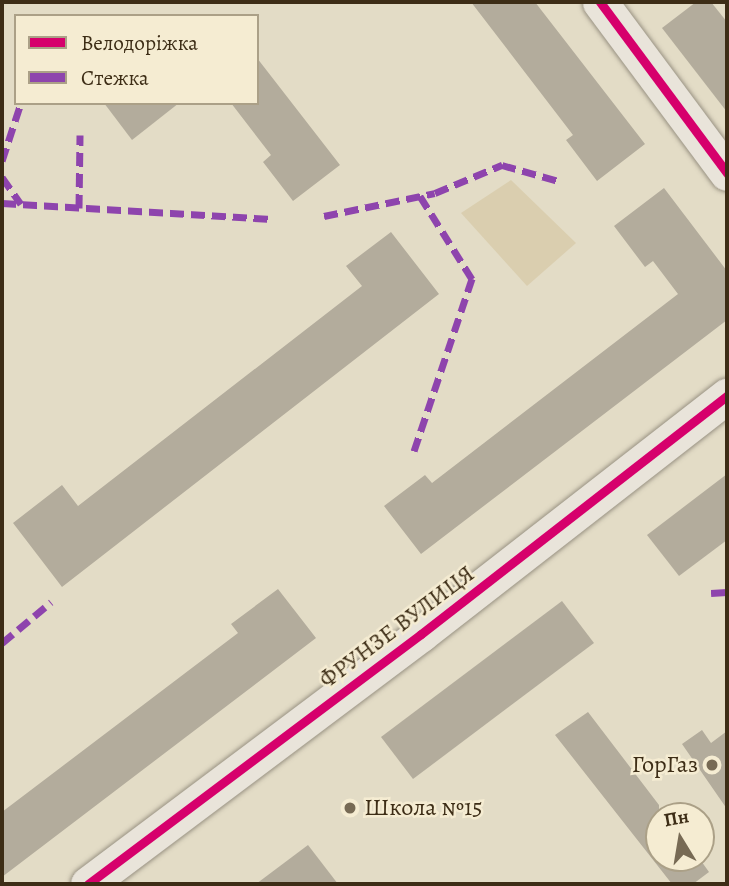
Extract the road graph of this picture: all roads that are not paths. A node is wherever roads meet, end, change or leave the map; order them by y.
1 (600, 2) edge
2 (727, 173) edge
3 (727, 396) edge
4 (88, 884) edge

1 - 2 street
3 - 4 street, ФРУНЗЕ ВУЛИЦЯ

